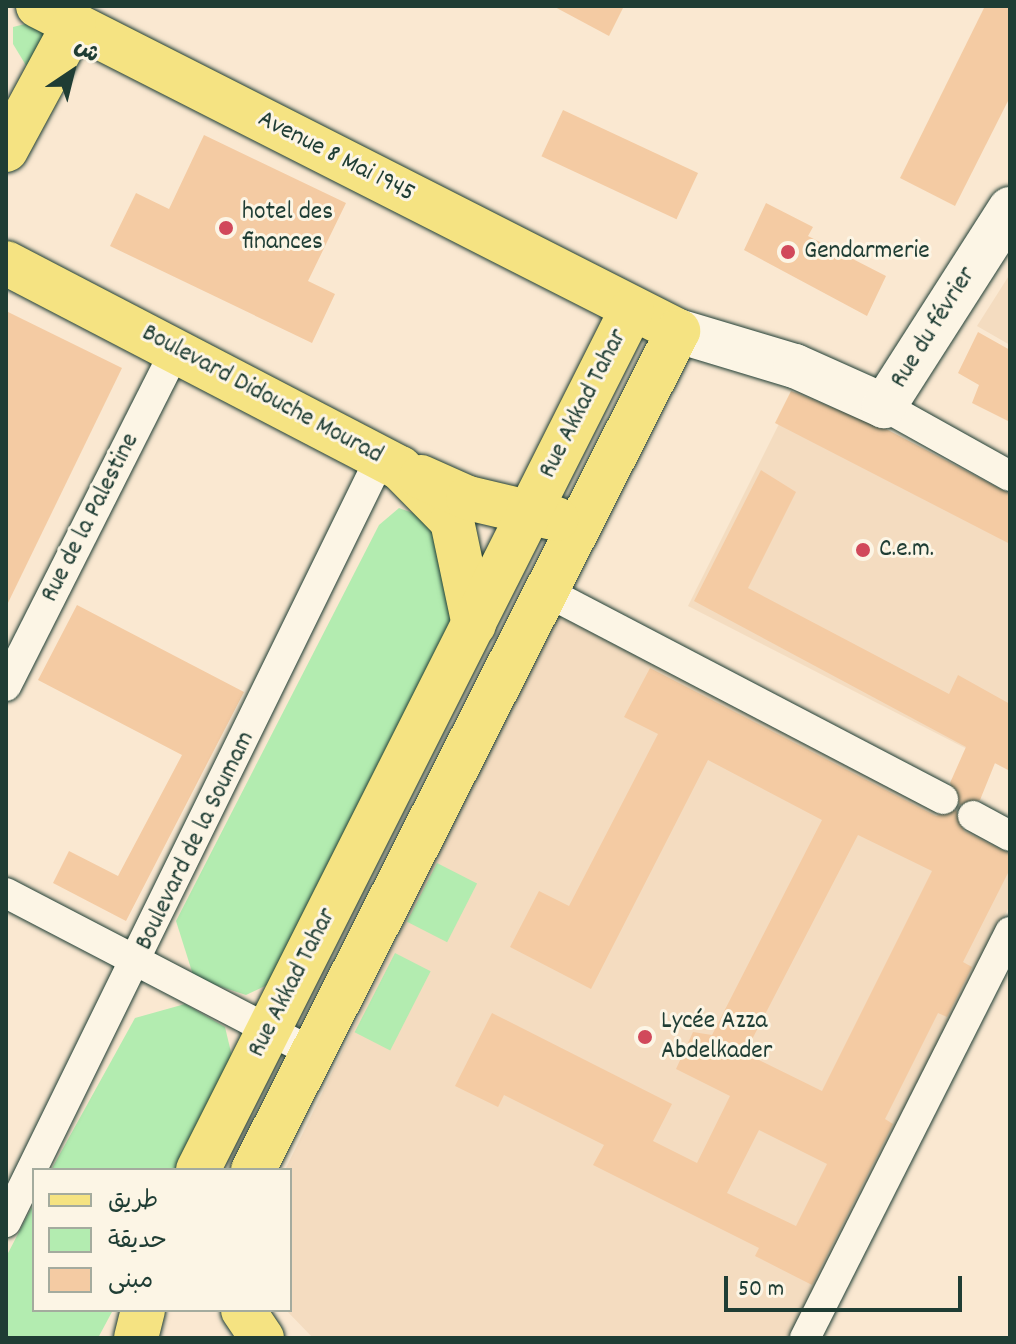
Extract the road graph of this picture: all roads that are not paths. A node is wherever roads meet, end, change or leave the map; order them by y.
1 (65, 12) edge
2 (6, 150) edge
3 (1010, 209) edge
4 (6, 263) edge
5 (632, 309) junction
6 (678, 331) junction
7 (176, 350) junction
8 (884, 406) junction
9 (391, 462) junction
10 (1010, 476) edge
11 (528, 515) junction
12 (579, 520) junction
13 (452, 521) junction
14 (504, 570) junction
15 (547, 592) junction
16 (474, 625) junction
17 (6, 686) edge
18 (943, 799) dead end
19 (973, 816) dead end
20 (1010, 836) edge
21 (6, 893) edge
22 (1010, 932) edge
23 (139, 960) junction
24 (269, 1030) junction
25 (308, 1050) junction
26 (33, 1168) edge
27 (199, 1168) edge
28 (254, 1168) edge
29 (32, 1171) edge
30 (6, 1222) edge
31 (142, 1312) edge
32 (244, 1312) edge
33 (136, 1338) edge
34 (262, 1338) edge
35 (805, 1338) edge

1 - 2 main road
1 - 5 main road, Avenue 8 Mai 1945
3 - 8 street, Rue du février
4 - 7 main road, Boulevard Didouche Mourad
5 - 6 main road, Rue Akkad Tahar
5 - 11 main road, Rue Akkad Tahar
6 - 8 street
6 - 12 main road, Rue Akkad Tahar
7 - 9 main road, Boulevard Didouche Mourad
7 - 17 street, Rue de la Palestine
8 - 10 street
9 - 11 main road
9 - 13 main road, Boulevard Didouche Mourad
9 - 23 street, Boulevard de la Soumam
11 - 12 main road
11 - 14 main road, Rue Akkad Tahar
12 - 15 main road, Rue Akkad Tahar
13 - 14 main road, Boulevard Didouche Mourad
13 - 16 main road
14 - 15 main road, Boulevard Didouche Mourad
14 - 16 main road, Rue Akkad Tahar
15 - 18 street
15 - 25 main road, Rue Akkad Tahar
16 - 24 main road, Rue Akkad Tahar
19 - 20 street
21 - 23 street
22 - 35 street
23 - 24 street
23 - 26 street, Boulevard de la Soumam
24 - 25 street
24 - 27 main road, Rue Akkad Tahar
25 - 28 main road, Rue Akkad Tahar
29 - 30 street, Boulevard de la Soumam
31 - 33 main road
32 - 34 main road

